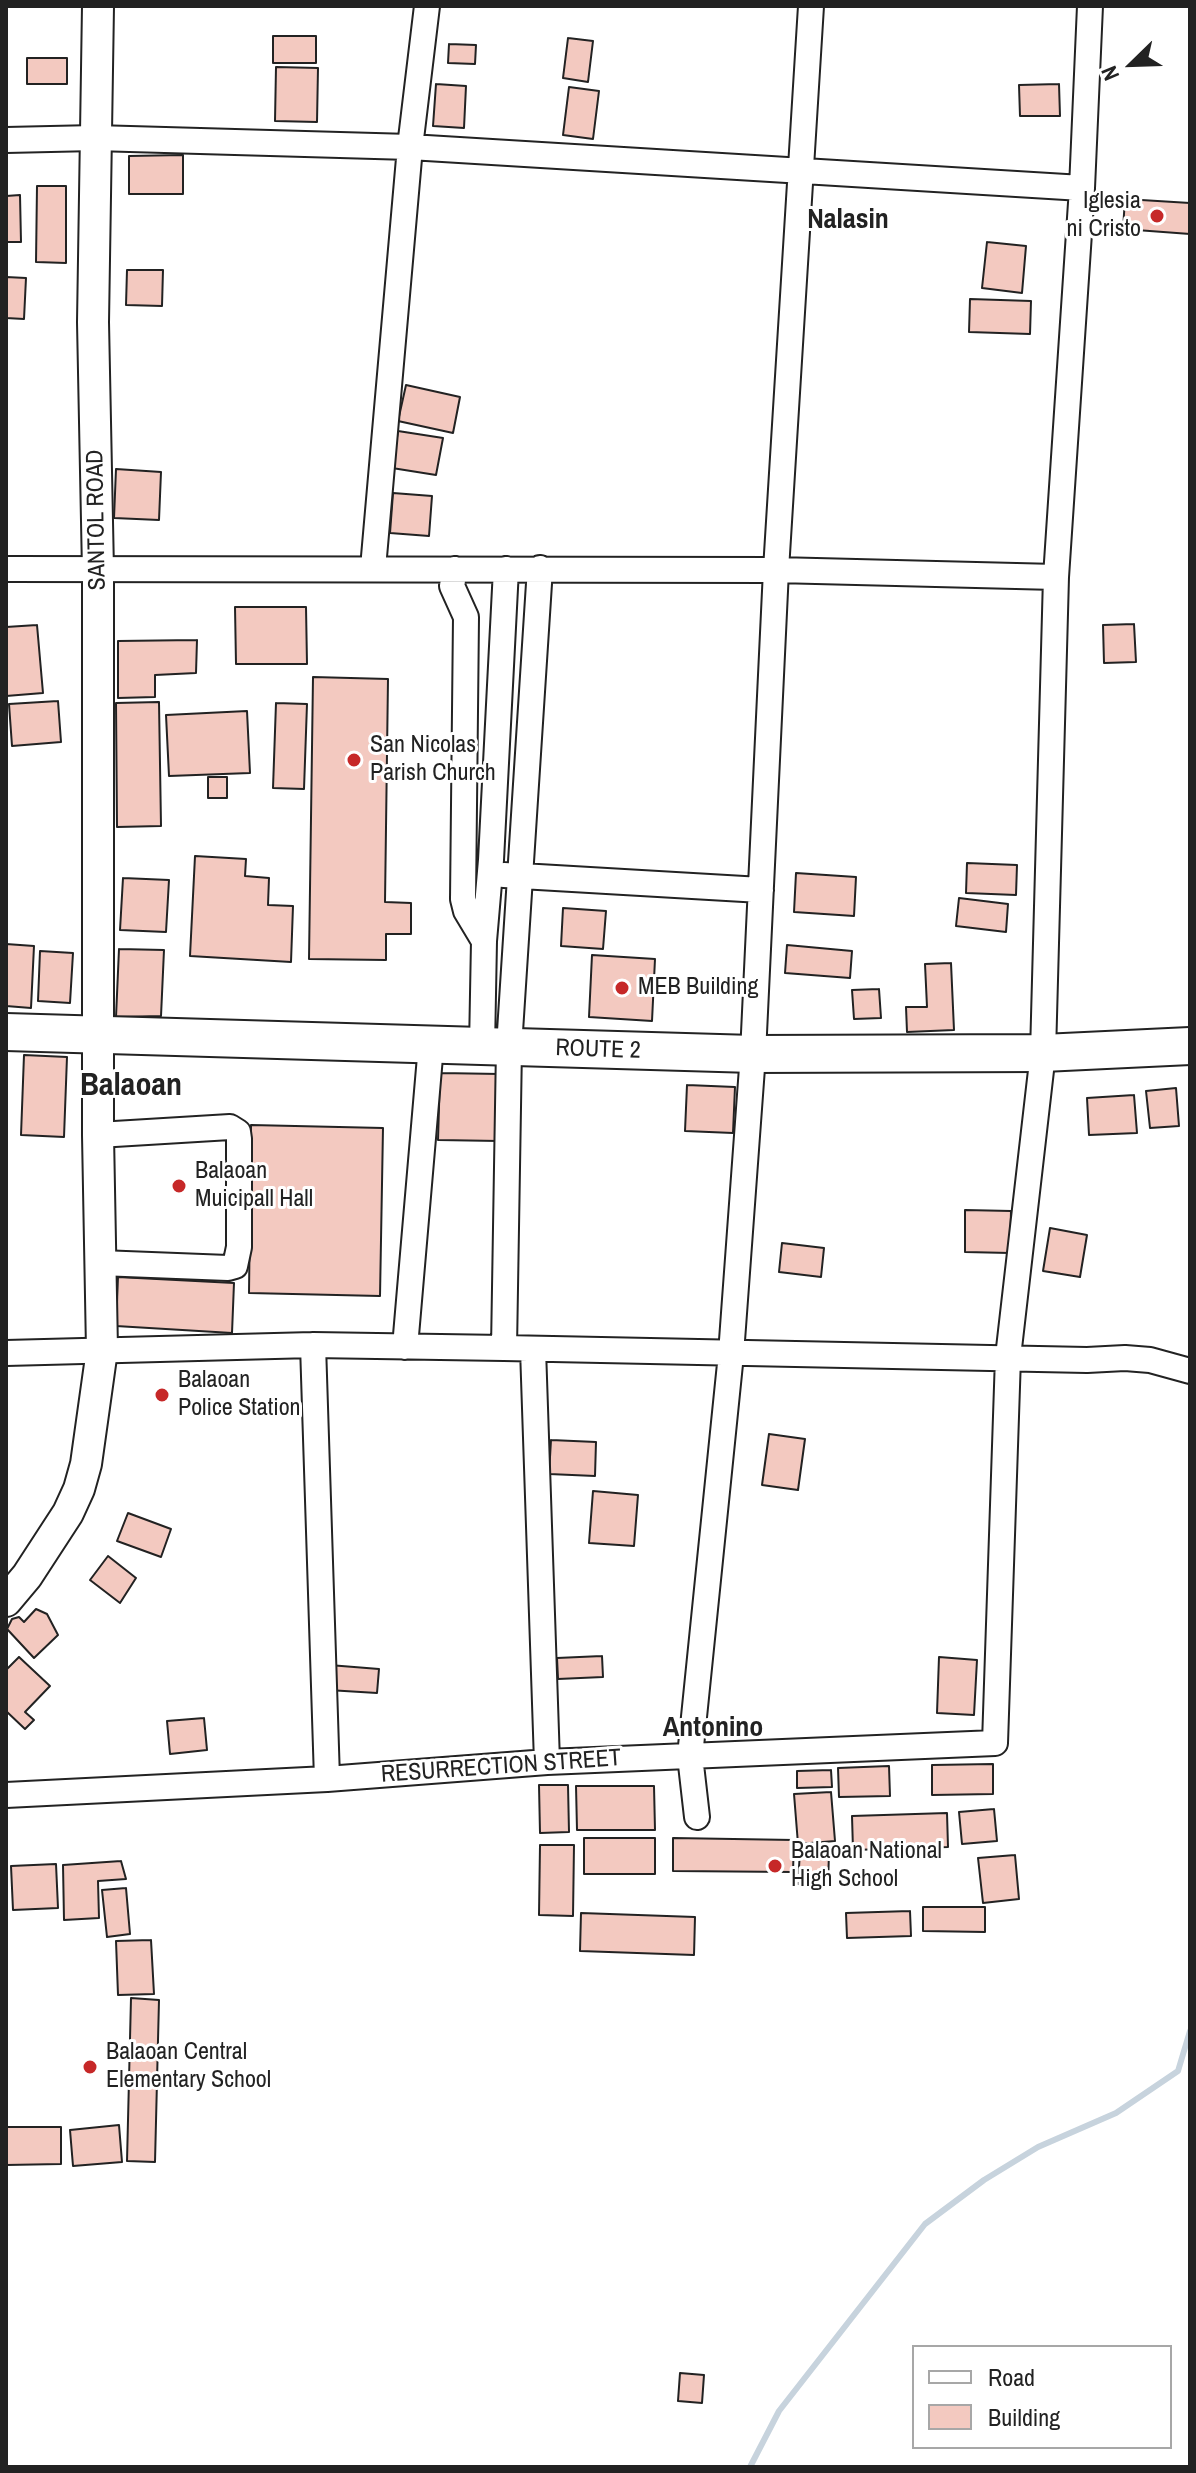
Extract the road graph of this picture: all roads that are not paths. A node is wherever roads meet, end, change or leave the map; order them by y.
1 (98, 6) edge
2 (427, 6) edge
3 (811, 6) edge
4 (1090, 6) edge
5 (95, 138) junction
6 (6, 140) edge
7 (410, 147) junction
8 (801, 172) junction
9 (1082, 188) junction
10 (373, 568) junction
11 (540, 568) junction
12 (6, 569) edge
13 (455, 569) junction
14 (506, 569) junction
15 (776, 570) junction
16 (98, 571) junction
17 (1056, 577) junction
18 (465, 719) junction
19 (499, 723) junction
20 (529, 727) junction
21 (490, 875) junction
22 (520, 876) junction
23 (761, 890) junction
24 (484, 941) junction
25 (6, 1032) edge
26 (98, 1034) junction
27 (431, 1045) junction
28 (1190, 1046) edge
29 (495, 1047) junction
30 (1043, 1053) junction
31 (753, 1054) junction
32 (98, 1135) junction
33 (100, 1263) junction
34 (313, 1345) junction
35 (405, 1347) junction
36 (504, 1348) junction
37 (533, 1349) junction
38 (102, 1350) junction
39 (6, 1353) edge
40 (731, 1354) junction
41 (1008, 1357) junction
42 (1190, 1371) edge
43 (6, 1601) edge
44 (690, 1756) junction
45 (547, 1762) junction
46 (327, 1779) junction
47 (6, 1795) edge
48 (697, 1817) dead end

1 - 5 main road, SANTOL ROAD
2 - 7 street
3 - 8 street
4 - 9 street
5 - 6 street
5 - 7 street
5 - 16 main road, SANTOL ROAD
7 - 8 street
7 - 10 street
8 - 9 street
8 - 15 street
9 - 17 street
10 - 13 street
10 - 16 street
11 - 14 street
11 - 15 street
11 - 20 street
12 - 16 street
13 - 14 street
13 - 18 street
14 - 19 street
15 - 17 street
15 - 23 street
16 - 26 main road, SANTOL ROAD
17 - 30 street
18 - 19 street
18 - 24 street
19 - 20 street
19 - 21 street
20 - 22 street
21 - 22 street
21 - 24 street
22 - 23 street
22 - 29 street
23 - 31 street
24 - 29 street
25 - 26 highway, ROUTE 2
26 - 27 highway, ROUTE 2
26 - 32 main road, SANTOL ROAD
27 - 29 highway, ROUTE 2
27 - 35 street
28 - 30 highway, ROUTE 2
29 - 31 highway, ROUTE 2
29 - 36 street
30 - 31 highway, ROUTE 2
30 - 41 street
31 - 40 street
32 - 33 main road, SANTOL ROAD
32 - 33 street
33 - 38 main road, SANTOL ROAD
34 - 35 street
34 - 38 street
34 - 46 street
35 - 36 street
36 - 37 street
37 - 40 street
37 - 45 street
38 - 39 street
38 - 43 main road, SANTOL ROAD
40 - 41 street
40 - 44 street
41 - 42 street
41 - 44 street, RESURRECTION STREET
44 - 45 street, RESURRECTION STREET
44 - 48 street
45 - 46 street, RESURRECTION STREET
46 - 47 street, RESURRECTION STREET

